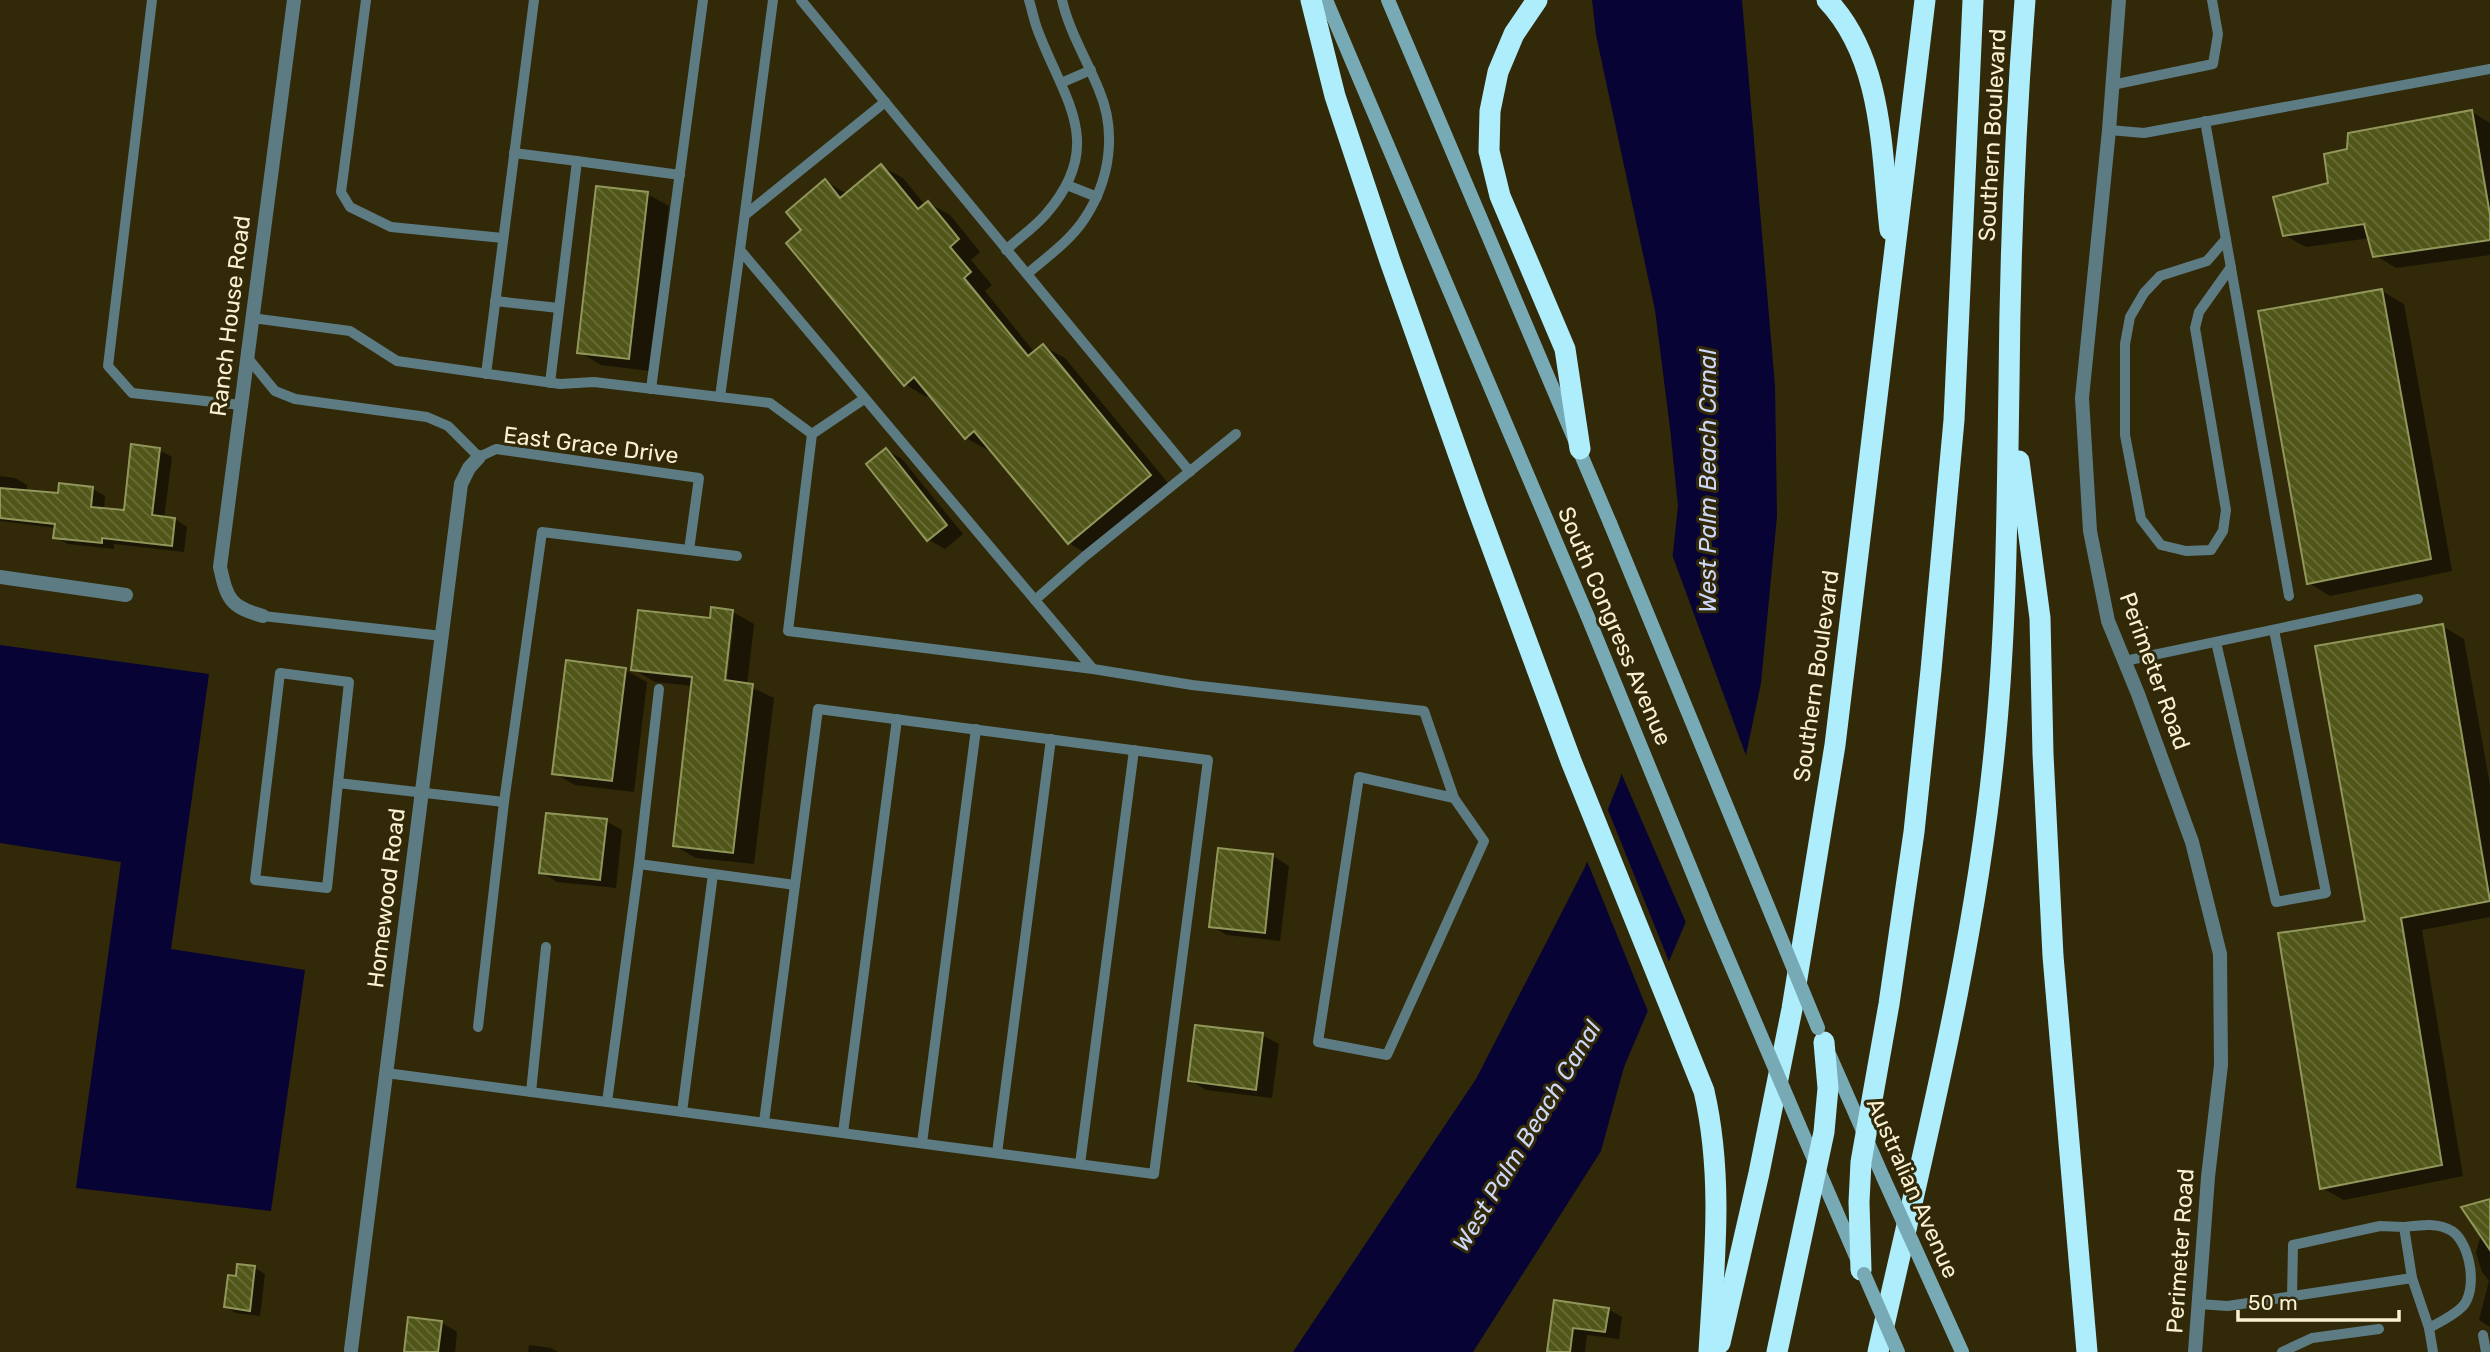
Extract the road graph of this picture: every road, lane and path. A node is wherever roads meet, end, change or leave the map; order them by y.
1 (152, 0) edge
2 (294, 0) edge
3 (366, 0) edge
4 (534, 0) edge
5 (703, 0) edge
6 (774, 0) edge
7 (801, 0) edge
8 (1030, 0) edge
9 (1062, 0) edge
10 (1311, 0) edge
11 (1326, 0) edge
12 (1388, 0) edge
13 (1537, 0) edge
14 (1827, 0) edge
15 (1925, 0) edge
16 (1973, 0) edge
17 (2025, 0) edge
18 (2119, 0) edge
19 (2212, 0) edge
20 (2490, 69) edge
21 (1091, 70) junction
22 (1061, 83) junction
23 (2112, 85) junction
24 (885, 102) junction
25 (2205, 121) junction
26 (2109, 130) junction
27 (514, 153) junction
28 (577, 161) junction
29 (680, 174) junction
30 (1067, 185) junction
31 (1097, 197) junction
32 (745, 215) junction
33 (503, 238) junction
34 (2226, 239) junction
35 (740, 250) junction
36 (1006, 250) junction
37 (2231, 267) junction
38 (1894, 268) junction
39 (1027, 274) junction
40 (495, 301) junction
41 (559, 308) junction
42 (253, 318) junction
43 (247, 357) junction
44 (486, 373) junction
45 (2009, 381) junction
46 (550, 383) junction
47 (651, 388) junction
48 (720, 397) junction
49 (864, 398) junction
50 (241, 405) junction
51 (813, 434) junction
52 (1236, 434) dead end
53 (1580, 449) junction
54 (479, 457) junction
55 (1189, 472) junction
56 (689, 550) junction
57 (737, 555) dead end
58 (0, 578) edge
59 (125, 595) dead end
60 (2289, 596) dead end
61 (2418, 599) dead end
62 (1035, 600) junction
63 (263, 616) joint
64 (2274, 630) junction
65 (442, 636) junction
66 (2217, 642) junction
67 (2125, 661) junction
68 (1093, 669) junction
69 (659, 689) dead end
70 (897, 719) junction
71 (976, 729) junction
72 (1051, 739) junction
73 (1134, 750) junction
74 (338, 783) junction
75 (422, 793) junction
76 (1454, 798) junction
77 (504, 802) junction
78 (639, 864) junction
79 (713, 874) junction
80 (795, 885) junction
81 (546, 947) dead end
82 (478, 1027) dead end
83 (1821, 1035) junction
84 (386, 1073) junction
85 (531, 1092) junction
86 (607, 1102) junction
87 (682, 1112) junction
88 (764, 1122) junction
89 (843, 1133) junction
90 (1864, 1135) junction
91 (922, 1143) junction
92 (997, 1153) junction
93 (1080, 1164) junction
94 (1816, 1166) junction
95 (2404, 1227) junction
96 (1863, 1272) junction
97 (2412, 1278) junction
98 (2292, 1298) junction
99 (2198, 1304) junction
100 (2429, 1328) junction
101 (2379, 1329) dead end
102 (2483, 1335) dead end
103 (351, 1350) dead end
104 (1709, 1352) edge
105 (1718, 1352) edge
106 (1777, 1352) edge
107 (1878, 1352) edge
108 (1898, 1352) edge
109 (1962, 1352) edge
110 (2087, 1352) edge
111 (2195, 1352) edge
112 (2282, 1352) edge
113 (2433, 1352) edge
114 (2486, 1352) edge

1 - 50 lane
2 - 42 street, Ranch House Road
3 - 33 lane
4 - 27 lane
5 - 29 lane
6 - 32 lane
7 - 24 lane
8 - 22 lane
9 - 21 lane
10 - 104 highway
11 - 94 main road, South Congress Avenue, bridge
12 - 53 main road, South Congress Avenue
13 - 53 highway
14 - 38 highway
15 - 38 highway, Southern Boulevard
16 - 90 highway
17 - 45 highway, Southern Boulevard
18 - 23 street, Perimeter Road
19 - 23 lane
20 - 25 lane
21 - 22 lane
21 - 31 lane
22 - 30 lane
23 - 26 street, Perimeter Road
24 - 32 lane
24 - 36 lane
25 - 26 lane
25 - 34 lane
26 - 67 street, Perimeter Road
27 - 28 lane
27 - 33 lane
28 - 29 lane
28 - 41 lane
29 - 47 lane
30 - 31 lane
30 - 36 lane
31 - 39 lane
32 - 35 lane
33 - 40 lane
34 - 37 lane
34 - 37 lane
35 - 48 lane
35 - 49 lane
36 - 39 lane
37 - 60 lane
38 - 105 highway, Southern Boulevard
39 - 55 lane
40 - 41 lane
40 - 44 lane
41 - 46 lane
42 - 43 street, Ranch House Road
42 - 44 lane
43 - 50 street, Ranch House Road
43 - 54 lane
44 - 46 lane
45 - 107 highway, Southern Boulevard
45 - 110 highway
46 - 47 lane
47 - 48 lane
48 - 51 lane
49 - 51 lane
49 - 62 lane
50 - 63 street, Ranch House Road
51 - 68 lane
52 - 55 lane
53 - 83 main road, South Congress Avenue, bridge
54 - 56 lane, East Grace Drive
54 - 65 street, Homewood Road
55 - 62 lane
56 - 57 lane
56 - 77 lane
58 - 59 street
61 - 64 lane
62 - 68 lane
63 - 65 lane
64 - 66 lane
64 - 66 lane
65 - 75 street, Homewood Road
66 - 67 lane
67 - 99 street, Perimeter Road
68 - 76 lane
69 - 78 lane
70 - 71 lane
70 - 80 lane
70 - 89 lane
71 - 72 lane
71 - 91 lane
72 - 73 lane
72 - 92 lane
73 - 93 lane
73 - 93 lane
74 - 74 lane
74 - 75 lane
75 - 77 lane
75 - 84 street, Homewood Road
76 - 76 lane
77 - 82 lane
78 - 79 lane
78 - 86 lane
79 - 80 lane
79 - 87 lane
80 - 88 lane
81 - 85 lane
83 - 90 main road, Australian Avenue
83 - 94 highway
84 - 85 lane
84 - 103 street, Homewood Road
85 - 86 lane
86 - 87 lane
87 - 88 lane
88 - 89 lane
89 - 91 lane
90 - 96 highway
90 - 109 main road, Australian Avenue, bridge
91 - 92 lane
92 - 93 lane
94 - 96 main road, South Congress Avenue
94 - 106 highway
95 - 97 lane
95 - 98 lane
95 - 100 lane
96 - 108 main road, bridge
97 - 98 lane
97 - 100 lane
98 - 99 lane
99 - 111 street, Perimeter Road
100 - 113 lane
101 - 112 lane
102 - 114 lane

